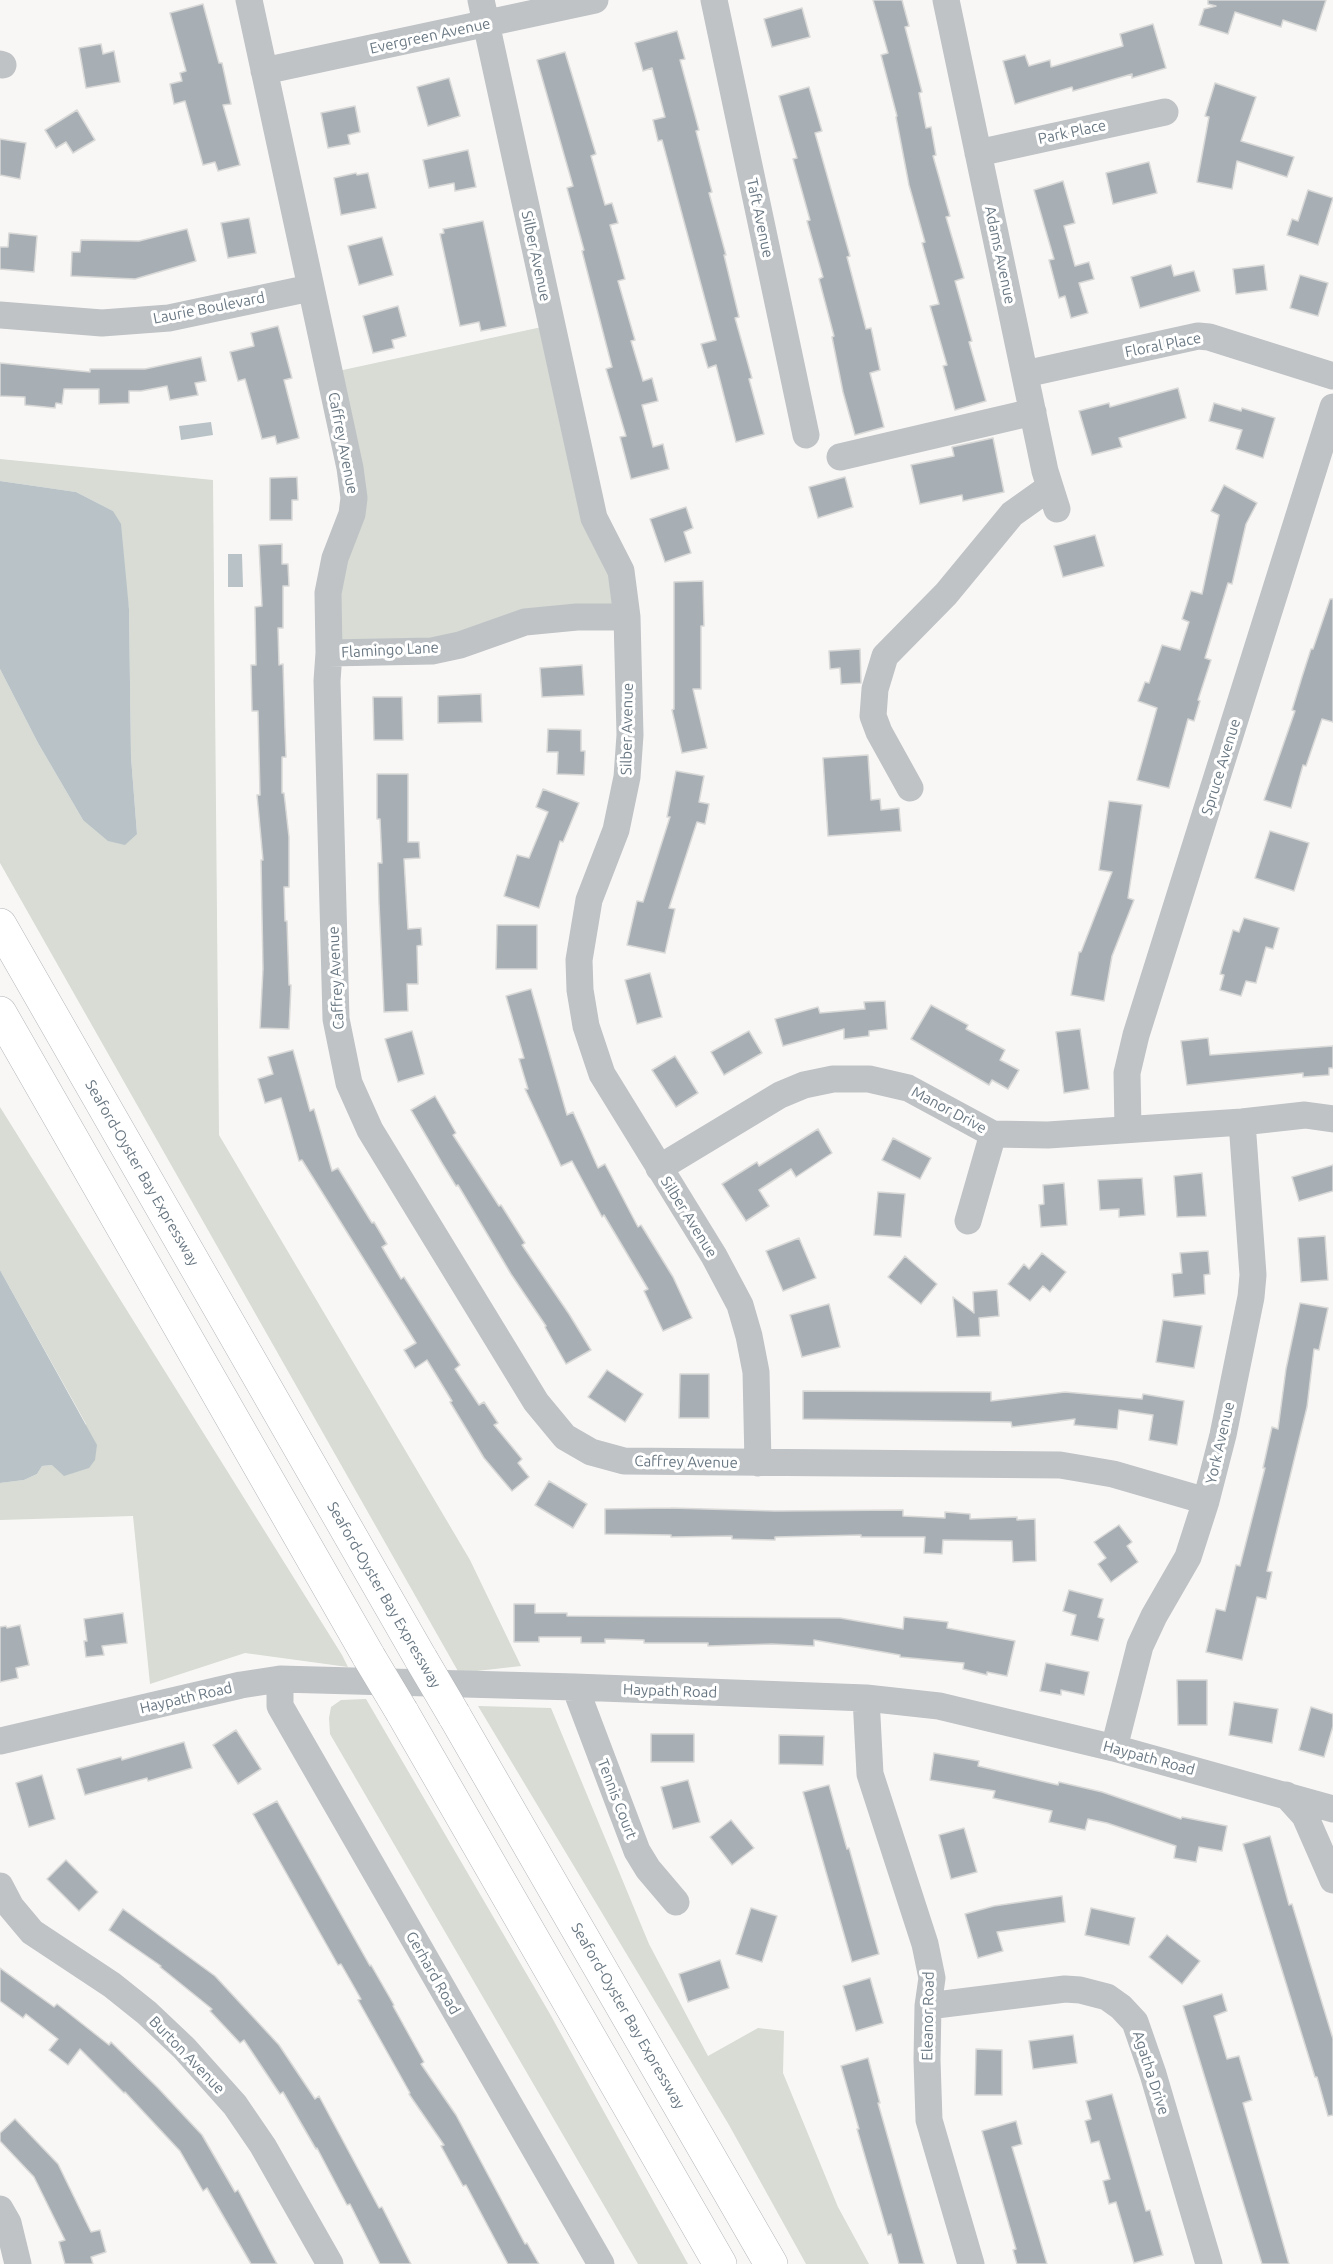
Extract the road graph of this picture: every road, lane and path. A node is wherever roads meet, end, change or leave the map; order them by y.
1 (249, 0) edge
2 (595, 0) edge
3 (714, 0) edge
4 (946, 0) edge
5 (484, 12) edge
6 (264, 71) junction
7 (1165, 112) dead end
8 (978, 153) junction
9 (310, 288) junction
10 (0, 315) edge
11 (1025, 374) junction
12 (1333, 376) edge
13 (1333, 407) edge
14 (1033, 412) junction
15 (806, 435) dead end
16 (840, 457) dead end
17 (627, 617) junction
18 (329, 653) junction
19 (910, 788) dead end
20 (0, 925) edge
21 (0, 1013) edge
22 (1333, 1119) edge
23 (1242, 1122) junction
24 (1128, 1129) junction
25 (993, 1134) junction
26 (659, 1168) junction
27 (968, 1221) dead end
28 (758, 1463) junction
29 (1206, 1501) junction
30 (280, 1679) junction
31 (575, 1687) junction
32 (866, 1698) junction
33 (0, 1742) edge
34 (1114, 1748) junction
35 (1286, 1795) junction
36 (1333, 1809) edge
37 (1333, 1880) edge
38 (0, 1886) edge
39 (676, 1902) dead end
40 (928, 2006) junction
41 (0, 2209) edge
42 (18, 2264) edge
43 (330, 2264) edge
44 (601, 2264) edge
45 (720, 2264) edge
46 (771, 2264) edge
47 (971, 2264) edge
48 (1209, 2264) edge

1 - 6 street, Caffrey Avenue
2 - 5 street, Evergreen Avenue
3 - 15 street, Taft Avenue
4 - 8 street, Adams Avenue
5 - 6 street, Evergreen Avenue
5 - 17 street, Silber Avenue
6 - 9 street, Caffrey Avenue
7 - 8 street, Park Place
8 - 11 street, Adams Avenue
9 - 10 street, Laurie Boulevard
9 - 18 street, Caffrey Avenue
11 - 12 street, Floral Place
11 - 14 street, Adams Avenue
13 - 24 street, Spruce Avenue
14 - 16 street
14 - 19 street, Adams Avenue
17 - 18 street, Flamingo Lane
17 - 26 street, Silber Avenue
18 - 28 street, Caffrey Avenue
20 - 46 highway, Seaford-Oyster Bay Expressway, bridge
21 - 45 highway, bridge
22 - 23 street, Manor Drive
23 - 24 street, Manor Drive
23 - 29 street, York Avenue
24 - 25 street, Manor Drive
25 - 26 street, Manor Drive
25 - 27 street
26 - 28 street, Silber Avenue
28 - 29 street, Caffrey Avenue
29 - 34 street, York Avenue
30 - 31 street, Haypath Road
30 - 33 street, Haypath Road
30 - 44 street, Gerhard Road
31 - 32 street, Haypath Road
31 - 39 street, Tennis Court
32 - 34 street, Haypath Road
32 - 40 street, Eleanor Road
34 - 35 street, Haypath Road
35 - 36 street, Haypath Road
35 - 37 street
38 - 43 street, Burton Avenue
40 - 47 street, Eleanor Road
40 - 48 street, Agatha Drive
41 - 42 street

